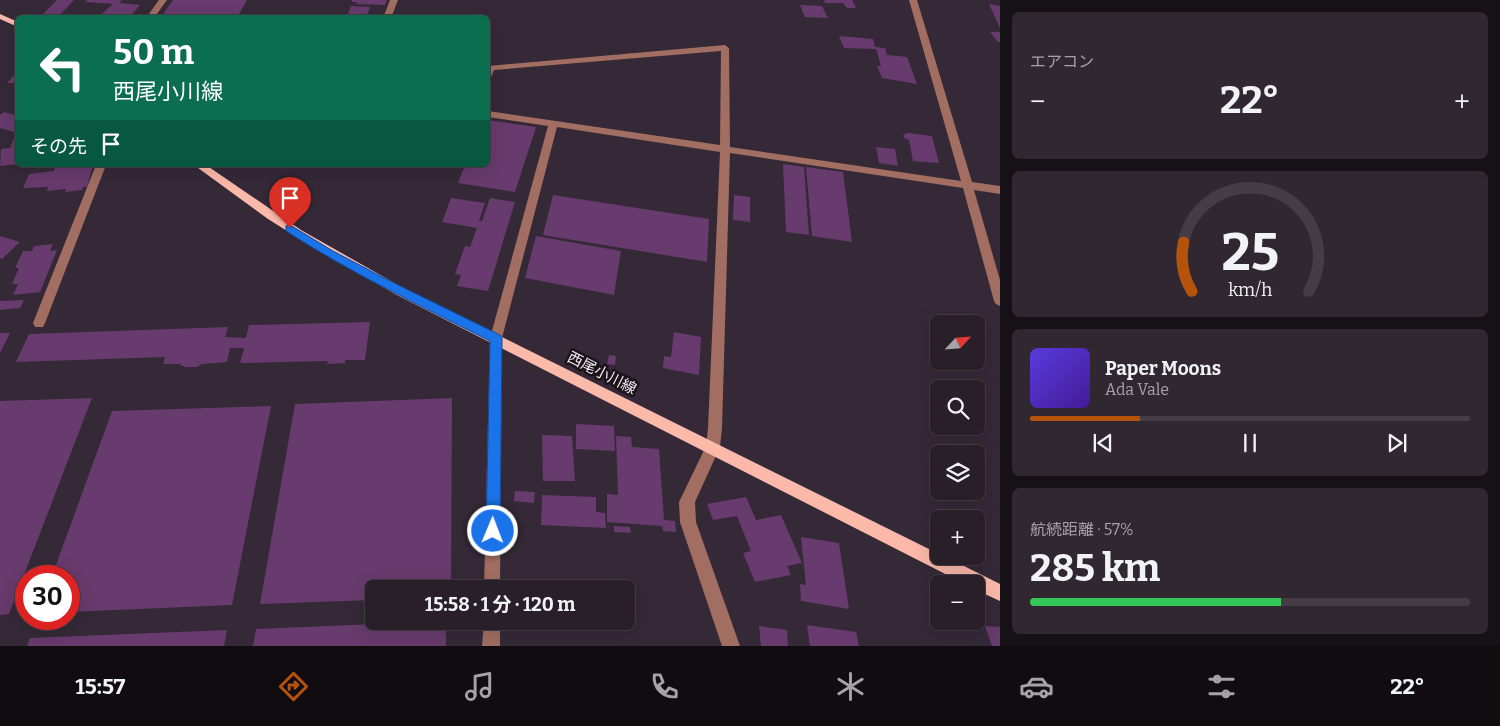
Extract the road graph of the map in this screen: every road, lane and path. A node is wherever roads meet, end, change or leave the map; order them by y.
1 (163, 0) edge
2 (394, 0) edge
3 (913, 0) edge
4 (152, 15) edge
5 (388, 15) edge
6 (0, 16) edge
7 (15, 24) edge
8 (490, 68) edge
9 (490, 114) edge
10 (553, 124) junction
11 (725, 149) junction
12 (100, 167) edge
13 (202, 167) edge
14 (968, 186) junction
15 (1000, 190) edge
16 (1000, 301) edge
17 (39, 323) dead end
18 (496, 338) junction
19 (713, 448) junction
20 (492, 580) edge
21 (1000, 592) edge
22 (492, 630) edge
23 (491, 646) edge
24 (730, 646) edge

1 - 4 street
2 - 5 street
3 - 14 street
6 - 7 main road
8 - 11 street
9 - 10 street
10 - 11 street
10 - 18 street
11 - 14 street
11 - 19 street
12 - 17 street
13 - 18 main road, 西尾小川線
14 - 15 street
14 - 16 street
18 - 19 main road, 西尾小川線
18 - 20 street
19 - 21 main road, 西尾小川線
19 - 24 street
22 - 23 street

